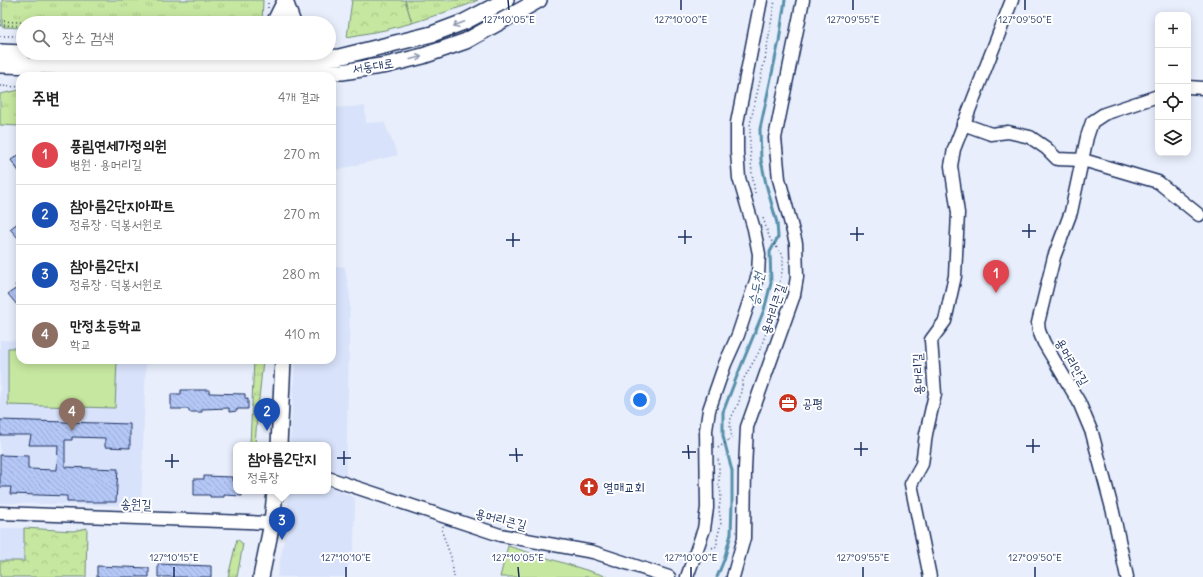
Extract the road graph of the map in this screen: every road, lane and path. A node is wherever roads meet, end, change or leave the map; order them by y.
1 (285, 0) edge
2 (506, 0) edge
3 (539, 0) edge
4 (762, 0) edge
5 (775, 0) edge
6 (803, 0) edge
7 (1012, 0) edge
8 (277, 16) edge
9 (284, 16) edge
10 (291, 16) edge
11 (0, 21) edge
12 (16, 22) edge
13 (0, 25) edge
14 (16, 26) edge
15 (0, 36) edge
16 (16, 36) edge
17 (336, 47) edge
18 (364, 51) junction
19 (0, 52) edge
20 (16, 53) edge
21 (336, 57) edge
22 (232, 60) edge
23 (318, 60) edge
24 (0, 65) edge
25 (283, 65) edge
26 (240, 72) edge
27 (323, 72) edge
28 (336, 74) edge
29 (0, 86) edge
30 (16, 87) edge
31 (1191, 87) edge
32 (1203, 88) edge
33 (1155, 97) edge
34 (963, 124) junction
35 (1083, 160) junction
36 (755, 193) dead end
37 (761, 213) dead end
38 (1199, 215) dead end
39 (284, 364) edge
40 (279, 442) edge
41 (716, 449) dead end
42 (717, 455) dead end
43 (331, 479) edge
44 (275, 494) edge
45 (0, 513) edge
46 (443, 518) junction
47 (272, 523) junction
48 (710, 548) dead end
49 (261, 577) edge
50 (454, 577) edge
51 (669, 577) edge
52 (687, 577) edge
53 (733, 577) edge
54 (930, 577) edge
55 (1127, 577) edge

1 - 8 main road
1 - 9 street
1 - 10 main road
2 -> 18 main road, 서동대로
28 -> 3 main road, 서동대로
4 - 52 street
5 - 36 path
6 - 53 street, 용머리큰길
7 - 34 street, 용머리길
11 - 12 path
13 - 14 path
15 - 16 path
17 - 18 main road
18 - 21 main road, 서동대로
19 - 20 main road
22 - 24 main road, 서동대로
22 - 25 main road, 서동대로
22 - 26 main road
23 - 25 main road, 서동대로
25 - 27 main road, 서동대로
29 - 30 path
31 - 32 street
33 - 35 street, 용머리안길
34 - 35 street
34 - 54 street, 용머리길
35 - 38 street
35 - 55 street, 용머리안길
37 - 41 path
39 - 40 main road
42 - 48 path
43 - 46 street, 용머리큰길
44 - 47 main road
45 - 47 street, 송원길
46 - 50 path
46 - 51 street, 용머리큰길
47 - 49 main road

